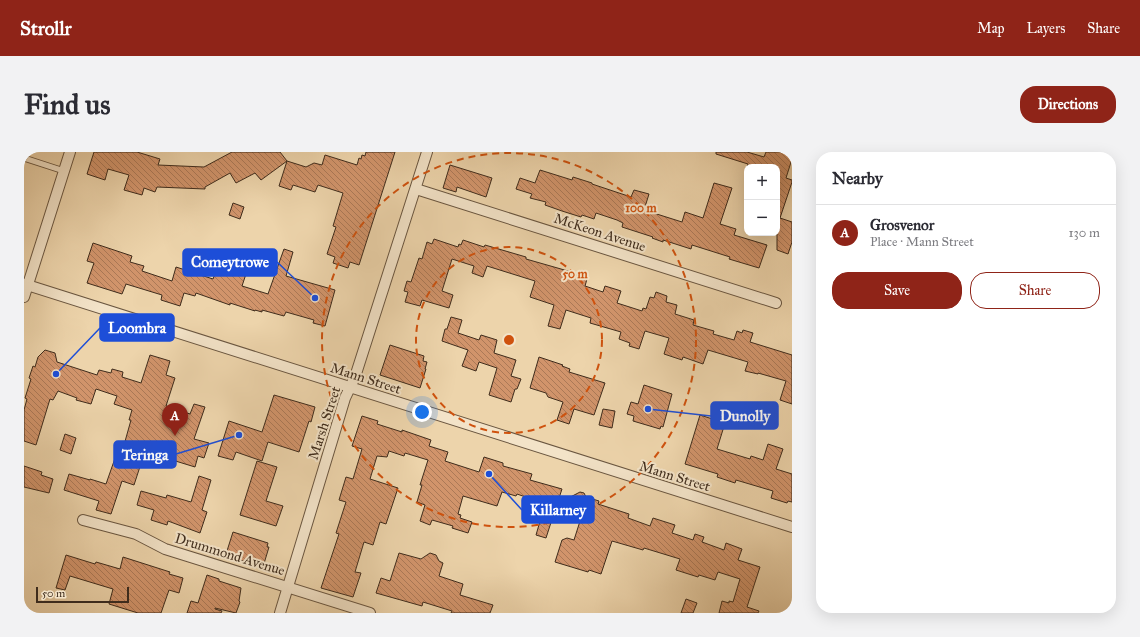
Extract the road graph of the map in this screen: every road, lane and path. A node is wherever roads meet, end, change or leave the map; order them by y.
1 (70, 152) edge
2 (428, 152) edge
3 (24, 158) edge
4 (64, 171) junction
5 (416, 188) junction
6 (26, 285) edge
7 (24, 297) edge
8 (776, 303) dead end
9 (350, 387) junction
10 (83, 520) dead end
11 (792, 527) edge
12 (288, 587) junction
13 (280, 613) edge
14 (370, 613) edge

1 - 4 street
2 - 5 street, Marsh Street
3 - 4 lane
4 - 6 street
5 - 8 street, McKeon Avenue
5 - 9 street, Marsh Street
6 - 7 street
6 - 9 street, Mann Street
9 - 11 street, Mann Street
9 - 12 street, Marsh Street
10 - 12 street, Drummond Avenue
12 - 13 street, Marsh Street
12 - 14 street, Drummond Avenue

